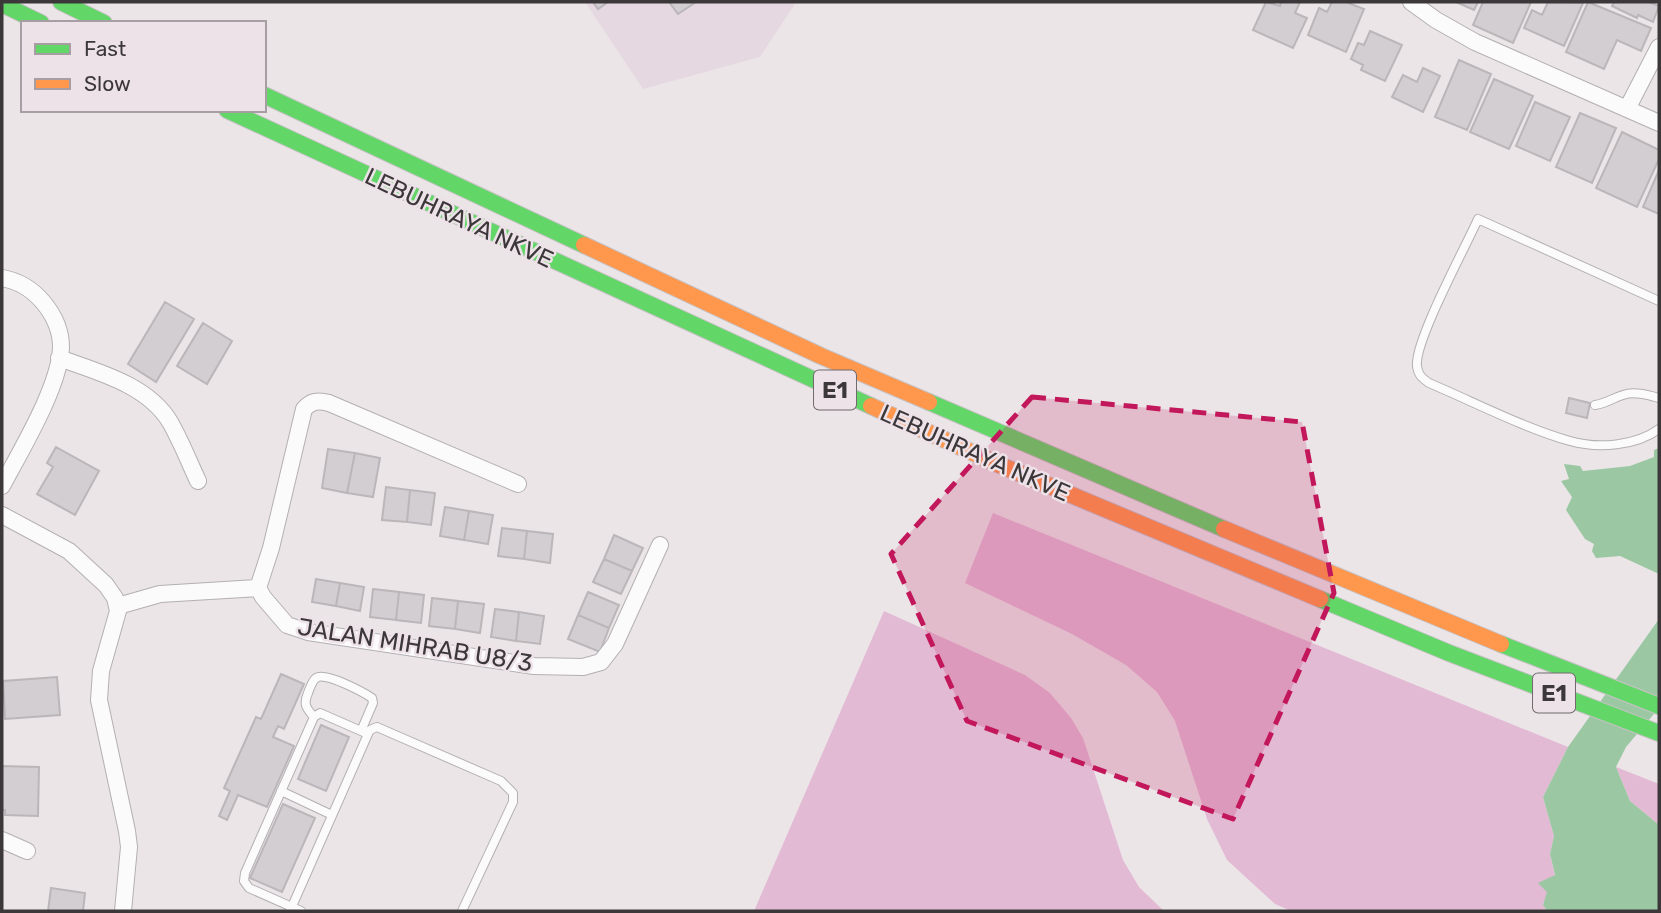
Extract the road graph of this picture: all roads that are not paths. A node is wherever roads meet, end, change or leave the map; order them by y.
1 (61, 2) edge
2 (1411, 2) edge
3 (2, 4) edge
4 (37, 21) edge
5 (100, 21) edge
6 (1659, 47) edge
7 (266, 96) edge
8 (1627, 109) junction
9 (231, 112) edge
10 (1659, 123) edge
11 (2, 278) edge
12 (1659, 301) edge
13 (59, 358) junction
14 (1659, 398) edge
15 (1595, 405) dead end
16 (1659, 429) edge
17 (198, 481) dead end
18 (518, 484) dead end
19 (2, 486) edge
20 (2, 515) edge
21 (660, 545) dead end
22 (258, 588) junction
23 (118, 606) junction
24 (1659, 706) edge
25 (314, 717) junction
26 (365, 732) junction
27 (1659, 733) edge
28 (281, 791) junction
29 (332, 815) junction
30 (2, 840) edge
31 (27, 850) dead end
32 (291, 909) edge
33 (123, 911) edge
34 (301, 911) edge
35 (463, 911) edge

1 - 5 highway
2 - 8 street
3 - 4 highway
6 - 8 street
7 - 24 highway, LEBUHRAYA NKVE / E1
8 - 10 street
9 - 27 highway, LEBUHRAYA NKVE / E1
11 - 13 street
12 - 16 lane
13 - 17 street
13 - 19 street
14 - 15 lane
18 - 22 street
20 - 23 street
21 - 22 street, JALAN MIHRAB U8/3
22 - 23 street
23 - 33 street
25 - 26 lane
25 - 26 lane
25 - 28 lane
26 - 29 lane
26 - 35 lane
28 - 29 lane
28 - 32 lane
29 - 32 lane
30 - 31 street
32 - 34 lane

